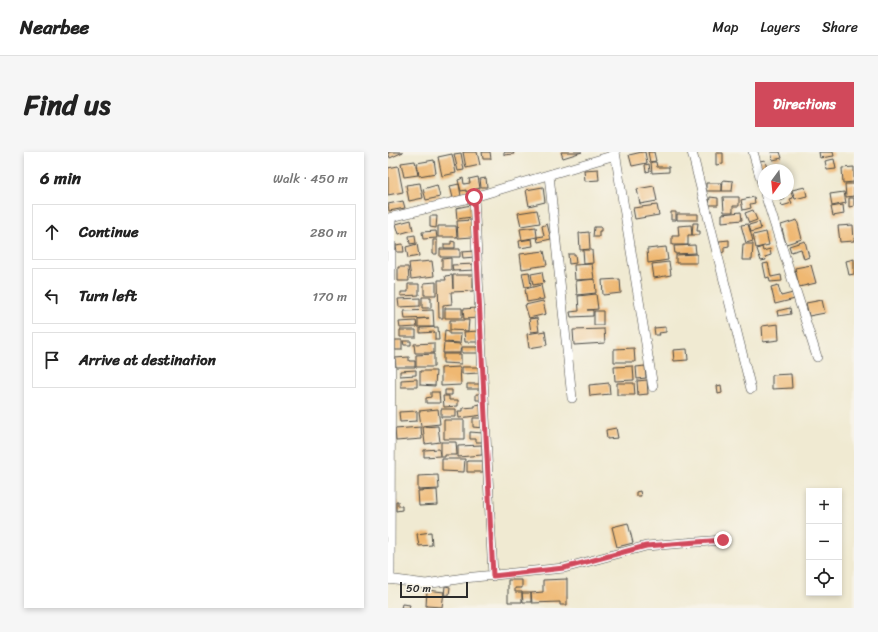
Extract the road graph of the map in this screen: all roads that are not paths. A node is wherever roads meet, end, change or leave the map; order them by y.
1 (692, 152) edge
2 (753, 152) edge
3 (615, 153) edge
4 (758, 169) edge
5 (549, 175) junction
6 (474, 197) junction
7 (767, 200) edge
8 (390, 218) edge
9 (817, 357) dead end
10 (653, 387) dead end
11 (751, 389) dead end
12 (572, 398) dead end
13 (723, 540) dead end
14 (493, 576) junction
15 (389, 580) edge

1 - 11 street
2 - 4 street
3 - 5 street
3 - 10 street
5 - 6 street
5 - 12 street
6 - 8 street
6 - 14 street
7 - 9 street
8 - 15 street
13 - 14 street
14 - 15 street

